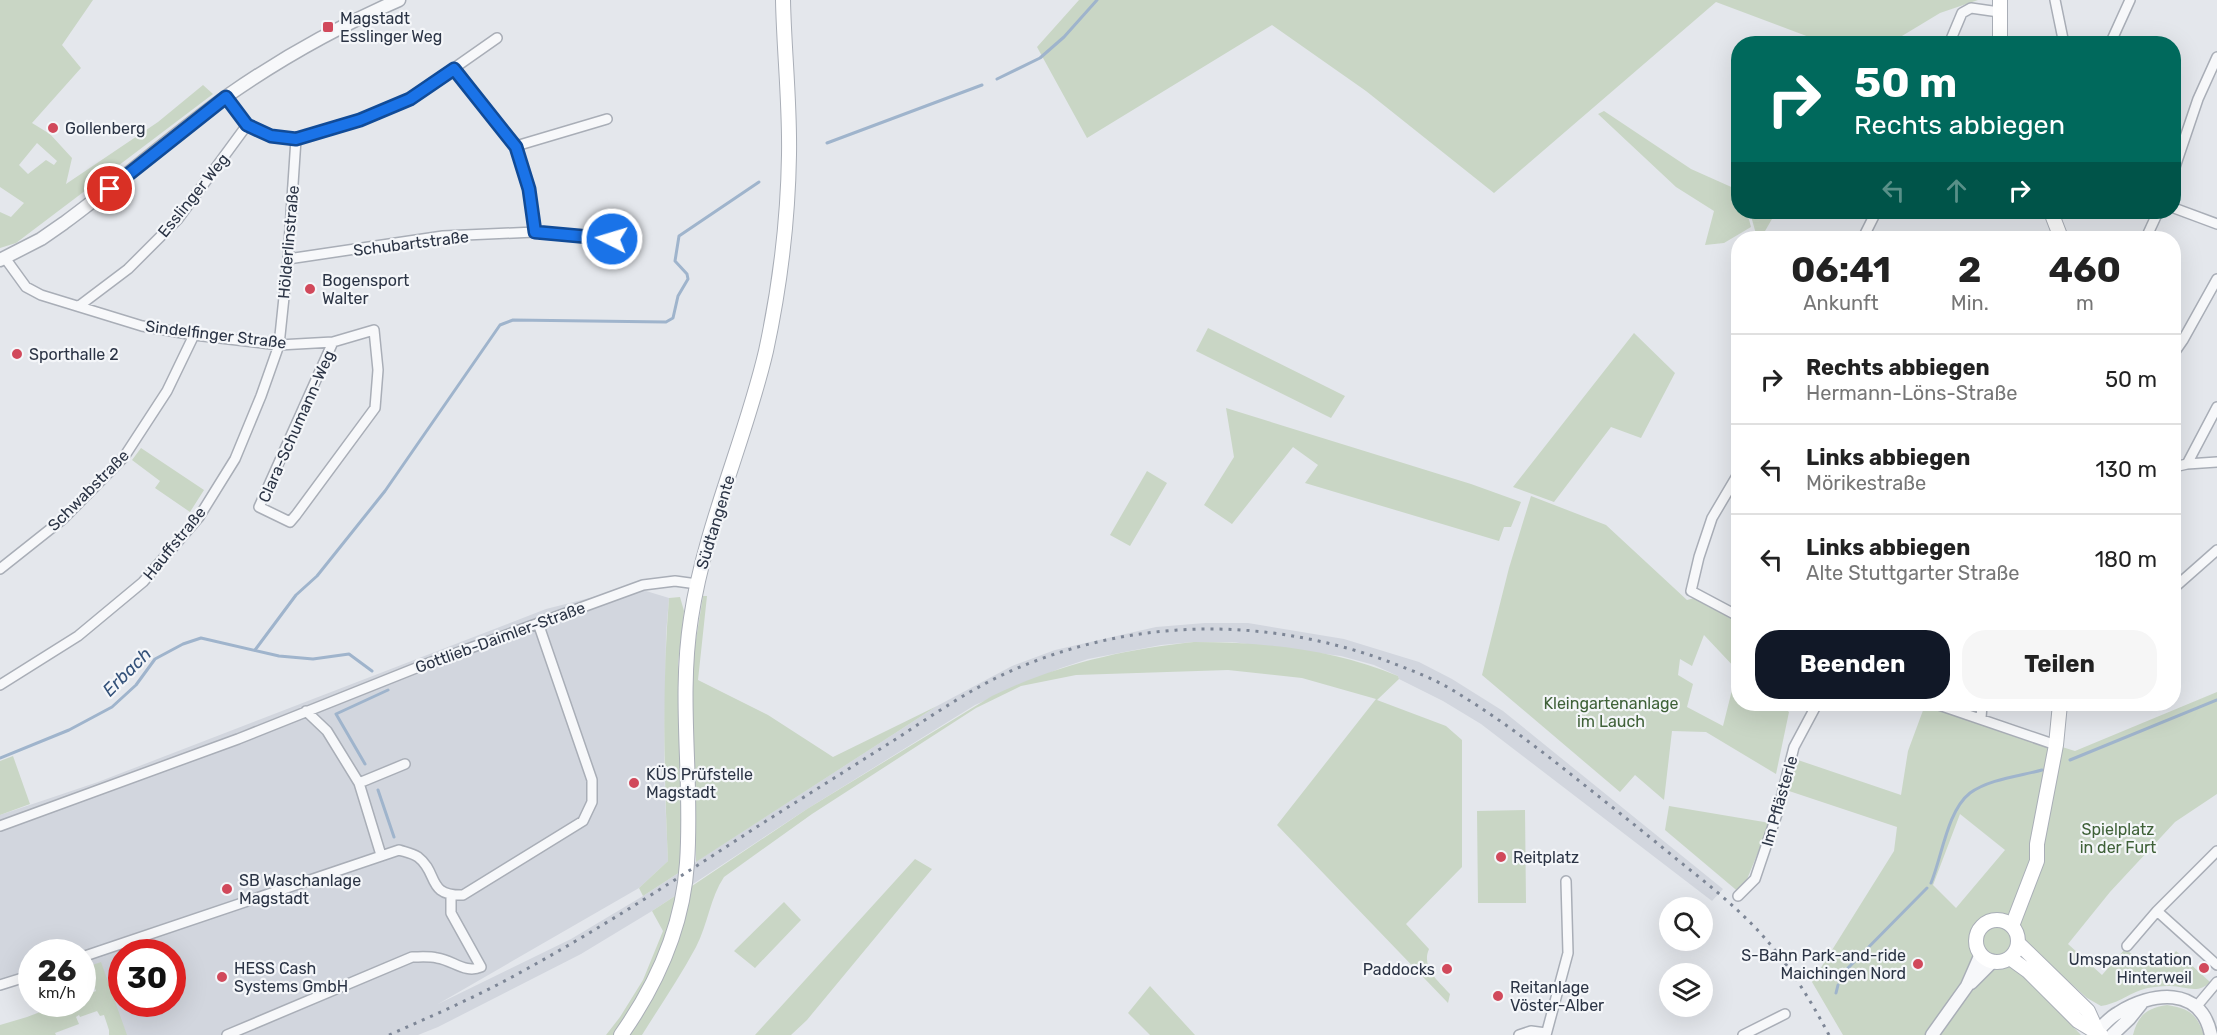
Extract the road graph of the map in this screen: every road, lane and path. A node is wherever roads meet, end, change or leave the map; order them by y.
1 (399, 0) edge
2 (783, 0) edge
3 (2055, 0) edge
4 (2130, 0) edge
5 (2000, 6) edge
6 (1952, 36) edge
7 (2000, 36) edge
8 (2062, 36) edge
9 (2114, 36) edge
10 (497, 38) dead end
11 (2217, 57) edge
12 (454, 69) junction
13 (226, 97) junction
14 (607, 119) dead end
15 (247, 125) junction
16 (296, 139) junction
17 (516, 147) junction
18 (2181, 149) edge
19 (2181, 211) edge
20 (2217, 224) edge
21 (535, 232) junction
22 (612, 239) dead end
23 (3, 259) edge
24 (288, 259) junction
25 (2217, 279) edge
26 (79, 306) junction
27 (374, 330) joint
28 (194, 335) junction
29 (333, 342) junction
30 (2181, 343) edge
31 (279, 345) junction
32 (2217, 407) edge
33 (2217, 462) edge
34 (2187, 464) junction
35 (2181, 465) edge
36 (1731, 486) edge
37 (2217, 550) edge
38 (0, 569) edge
39 (2181, 582) edge
40 (697, 584) junction
41 (1731, 612) edge
42 (538, 623) junction
43 (0, 685) edge
44 (306, 711) junction
45 (1813, 711) edge
46 (1958, 711) edge
47 (1982, 711) edge
48 (2059, 711) edge
49 (1981, 718) junction
50 (2056, 745) junction
51 (405, 764) dead end
52 (358, 783) junction
53 (0, 826) edge
54 (2217, 851) edge
55 (381, 855) junction
56 (1566, 881) dead end
57 (451, 895) junction
58 (1738, 896) dead end
59 (2157, 911) junction
60 (2006, 923) junction
61 (2018, 943) junction
62 (2127, 946) dead end
63 (96, 952) edge
64 (1987, 958) junction
65 (2010, 958) junction
66 (2217, 965) edge
67 (18, 980) edge
68 (2217, 982) edge
69 (0, 986) edge
70 (2142, 1003) junction
71 (2196, 1007) junction
72 (1785, 1014) dead end
73 (2129, 1019) junction
74 (2099, 1033) edge
75 (1546, 1034) edge
76 (227, 1035) edge
77 (621, 1035) edge
78 (1519, 1035) edge
79 (1743, 1035) edge
80 (1932, 1035) edge
81 (2112, 1035) edge
82 (2128, 1035) edge
83 (2211, 1035) edge

1 - 13 street
2 - 40 main road, Südtangente
3 - 8 street
4 - 9 street
5 - 6 street
5 - 7 main road
10 - 12 street
11 - 18 street
12 - 16 street
12 - 17 street
13 - 15 street
13 - 23 street
14 - 17 street
15 - 16 street
15 - 26 street, Esslinger Weg
16 - 24 street, Hölderlinstraße
17 - 21 street
19 - 20 street
21 - 22 street, Schubartstraße
21 - 24 street, Schubartstraße
23 - 26 street, Sindelfinger Straße
24 - 31 street, Hölderlinstraße
25 - 30 street
26 - 28 street, Sindelfinger Straße
27 - 29 street, Sindelfinger Straße
27 - 29 street, Clara-Schumann-Weg
28 - 31 street, Sindelfinger Straße
28 - 38 street, Schwabstraße
29 - 31 street, Sindelfinger Straße
31 - 43 street, Hauffstraße
32 - 34 street
33 - 34 street
34 - 35 street
36 - 41 street
37 - 39 street
40 - 42 street, Gottlieb-Daimler-Straße
40 - 77 main road, Südtangente
42 - 44 street, Gottlieb-Daimler-Straße
42 - 57 street
44 - 52 street
44 - 53 street, Gottlieb-Daimler-Straße
45 - 58 street, Im Pflästerle
46 - 49 street
47 - 49 street
48 - 50 main road
49 - 50 street
50 - 60 main road
51 - 52 street
52 - 55 street
54 - 59 street
55 - 57 street
55 - 63 street
56 - 75 street
57 - 76 street
59 - 62 street
59 - 66 street
60 - 61 main road
60 - 64 main road
61 - 65 main road
61 - 74 main road
64 - 65 main road
64 - 80 street
65 - 74 main road
67 - 69 street
68 - 71 street
70 - 71 street
70 - 73 street
70 - 74 street
71 - 83 street
72 - 79 street
73 - 81 street
73 - 82 street
75 - 78 street

